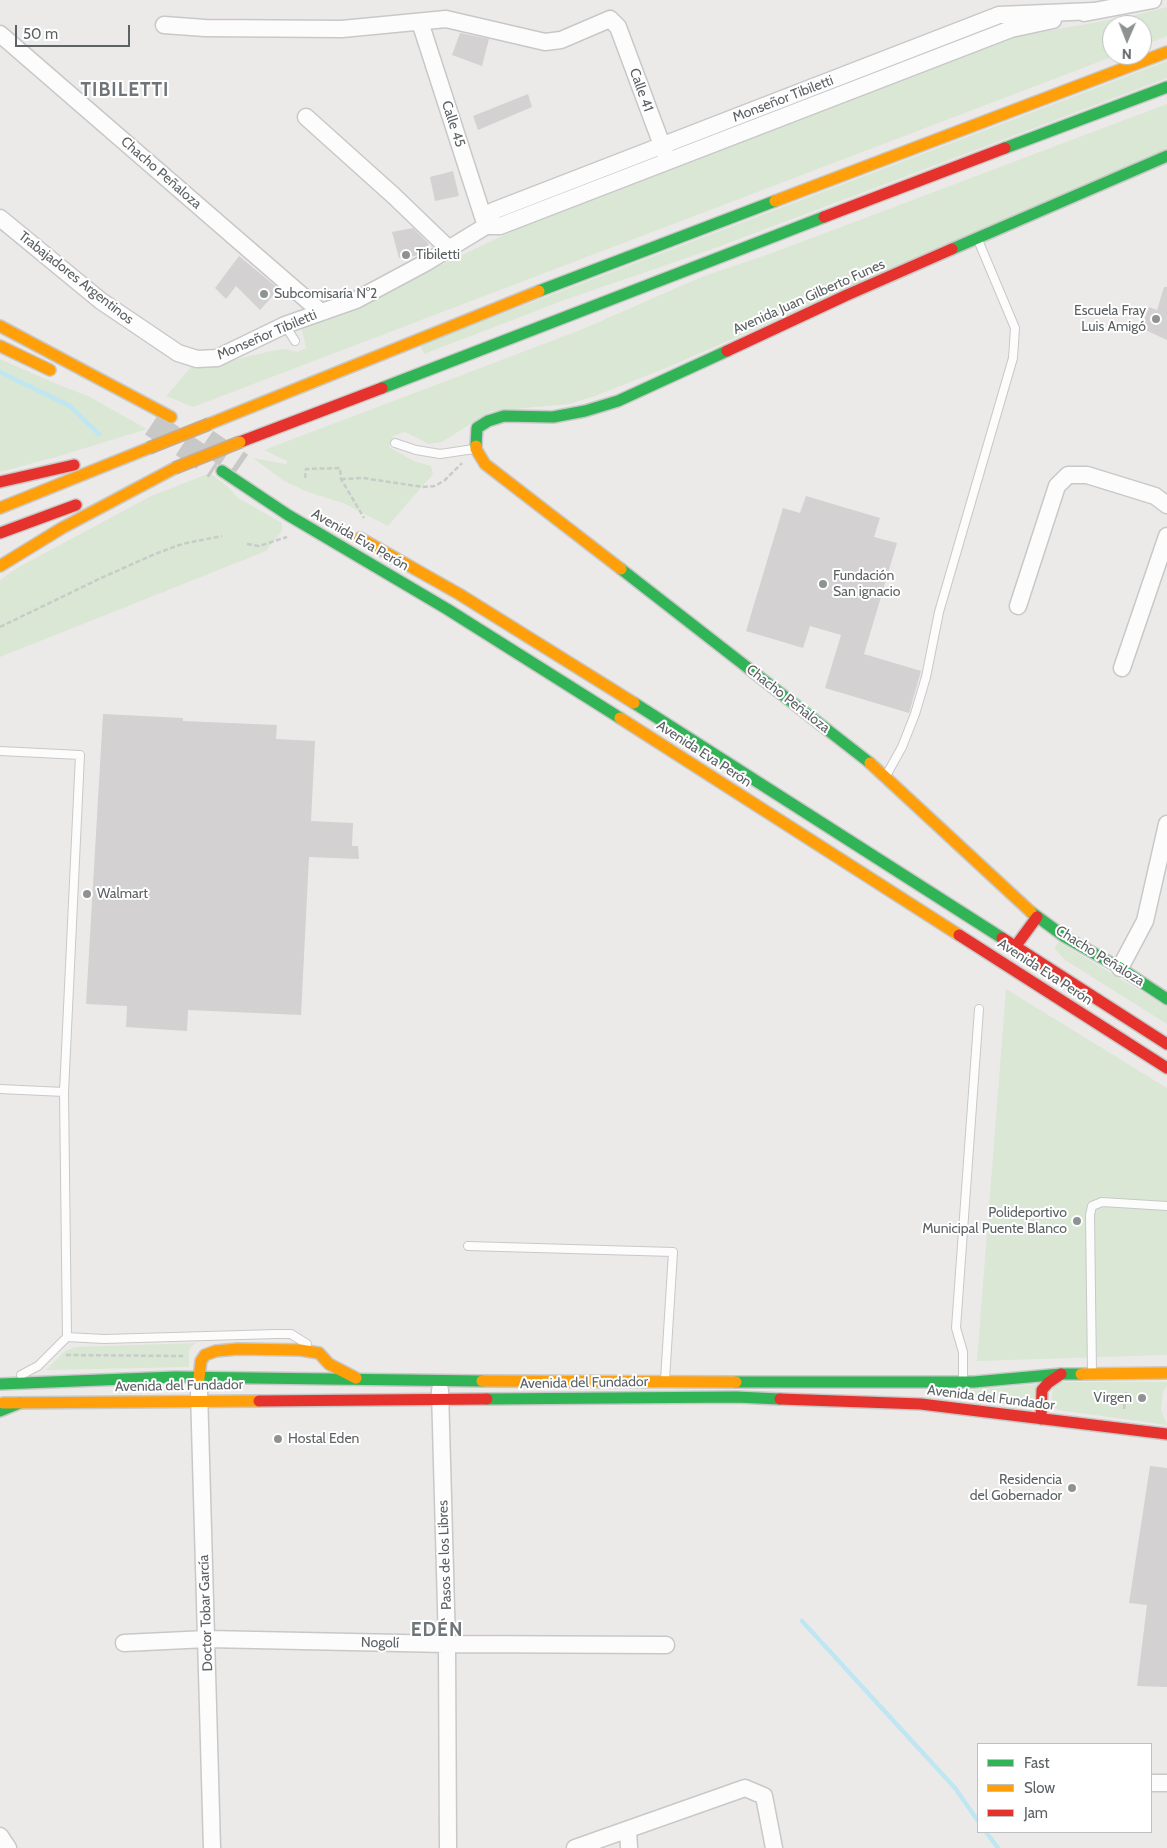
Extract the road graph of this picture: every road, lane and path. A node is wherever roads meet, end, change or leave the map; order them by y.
1 (1153, 0) edge
2 (1094, 11) junction
3 (420, 22) junction
4 (164, 25) dead end
5 (0, 34) edge
6 (1167, 52) edge
7 (1167, 87) edge
8 (306, 117) dead end
9 (662, 146) junction
10 (1167, 156) edge
11 (668, 162) junction
12 (0, 218) edge
13 (486, 226) junction
14 (977, 238) junction
15 (448, 248) junction
16 (321, 312) junction
17 (285, 325) junction
18 (0, 326) edge
19 (295, 341) dead end
20 (0, 346) edge
21 (178, 353) joint
22 (59, 374) dead end
23 (171, 417) dead end
24 (395, 442) dead end
25 (149, 448) junction
26 (476, 449) junction
27 (175, 468) junction
28 (222, 471) tunnel mouth
29 (341, 479) dead end
30 (0, 482) edge
31 (1167, 505) edge
32 (0, 508) edge
33 (0, 533) edge
34 (352, 534) dead end
35 (222, 536) dead end
36 (1167, 536) edge
37 (0, 566) edge
38 (1018, 606) dead end
39 (0, 627) edge
40 (1122, 668) dead end
41 (0, 751) edge
42 (886, 776) junction
43 (1167, 824) edge
44 (1038, 917) junction
45 (1015, 947) junction
46 (1120, 968) junction
47 (1167, 999) edge
48 (979, 1009) dead end
49 (1167, 1044) edge
50 (1167, 1068) edge
51 (0, 1089) edge
52 (64, 1092) junction
53 (1167, 1206) edge
54 (468, 1246) dead end
55 (67, 1337) junction
56 (319, 1353) junction
57 (1060, 1374) junction
58 (1092, 1374) junction
59 (1127, 1374) junction
60 (1167, 1374) edge
61 (199, 1378) junction
62 (361, 1380) junction
63 (440, 1381) junction
64 (665, 1381) junction
65 (963, 1382) junction
66 (0, 1383) edge
67 (440, 1400) junction
68 (199, 1401) junction
69 (0, 1403) edge
70 (20, 1403) junction
71 (0, 1411) edge
72 (1041, 1420) junction
73 (1123, 1428) junction
74 (1167, 1434) edge
75 (207, 1639) junction
76 (124, 1643) dead end
77 (447, 1644) junction
78 (666, 1645) dead end
79 (1152, 1783) edge
80 (1167, 1783) edge
81 (628, 1830) junction
82 (0, 1836) edge
83 (8, 1848) edge
84 (212, 1848) edge
85 (448, 1848) edge
86 (575, 1848) edge
87 (629, 1848) edge
88 (774, 1848) edge

1 - 2 street, Monseñor Tibiletti
2 - 9 street, Monseñor Tibiletti
2 - 11 street, Monseñor Tibiletti
3 - 4 street
3 - 9 street, Calle 41
3 - 13 street, Calle 45
5 - 16 street, Chacho Peñaloza
6 - 25 main road, bridge
7 - 27 main road, bridge
8 - 15 street
9 - 11 street, Calle 41
9 - 13 street, Monseñor Tibiletti
10 - 14 main road, Avenida Juan Gilberto Funes
11 - 13 street, Monseñor Tibiletti
12 - 21 street, Trabajadores Argentinos
13 - 15 street, Monseñor Tibiletti
14 - 26 main road, Avenida Juan Gilberto Funes
14 - 42 lane
15 - 16 street, Monseñor Tibiletti
16 - 17 street, Monseñor Tibiletti
17 - 19 lane
17 - 21 street, Monseñor Tibiletti
18 - 23 main road
20 - 22 main road
24 - 26 lane
25 - 30 main road
25 - 32 main road
26 - 29 path
26 - 42 main road, Chacho Peñaloza
27 - 33 main road
27 - 37 main road
28 - 50 main road, Avenida Eva Perón
31 - 38 street
34 - 45 main road, Avenida Eva Perón
35 - 39 path
36 - 40 street
41 - 52 lane
42 - 44 main road, Chacho Peñaloza
43 - 46 street
44 - 45 main road
44 - 46 main road, Chacho Peñaloza
45 - 49 main road, Avenida Eva Perón
46 - 47 main road, Chacho Peñaloza
48 - 65 lane
51 - 52 lane
52 - 55 lane
53 - 58 lane
54 - 64 lane
55 - 56 lane
55 - 66 lane
56 - 61 main road
56 - 62 main road
57 - 58 main road, Avenida del Fundador
57 - 65 main road, Avenida del Fundador
57 - 72 main road
58 - 59 main road, Avenida del Fundador
59 - 60 main road, Avenida del Fundador
59 - 73 path
61 - 62 main road, Avenida del Fundador
61 - 66 main road, Avenida del Fundador
61 - 68 street, Doctor Tobar García
62 - 63 main road, Avenida del Fundador
63 - 64 main road, Avenida del Fundador
63 - 67 street, Pasos de los Libres
64 - 65 main road, Avenida del Fundador
67 - 68 main road, Avenida del Fundador
67 - 72 main road, Avenida del Fundador
67 - 77 street, Pasos de los Libres
68 - 70 main road, Avenida del Fundador
68 - 75 street, Doctor Tobar García
69 - 70 main road, Avenida del Fundador
70 - 71 main road
72 - 73 main road, Avenida del Fundador
73 - 74 main road, Avenida del Fundador
75 - 76 street, Nogolí
75 - 77 street, Nogolí
75 - 84 street, Doctor Tobar García
77 - 78 street, Nogolí
77 - 85 street, Pasos de los Libres
79 - 80 street
81 - 86 street
81 - 87 street
81 - 88 street
82 - 83 street

